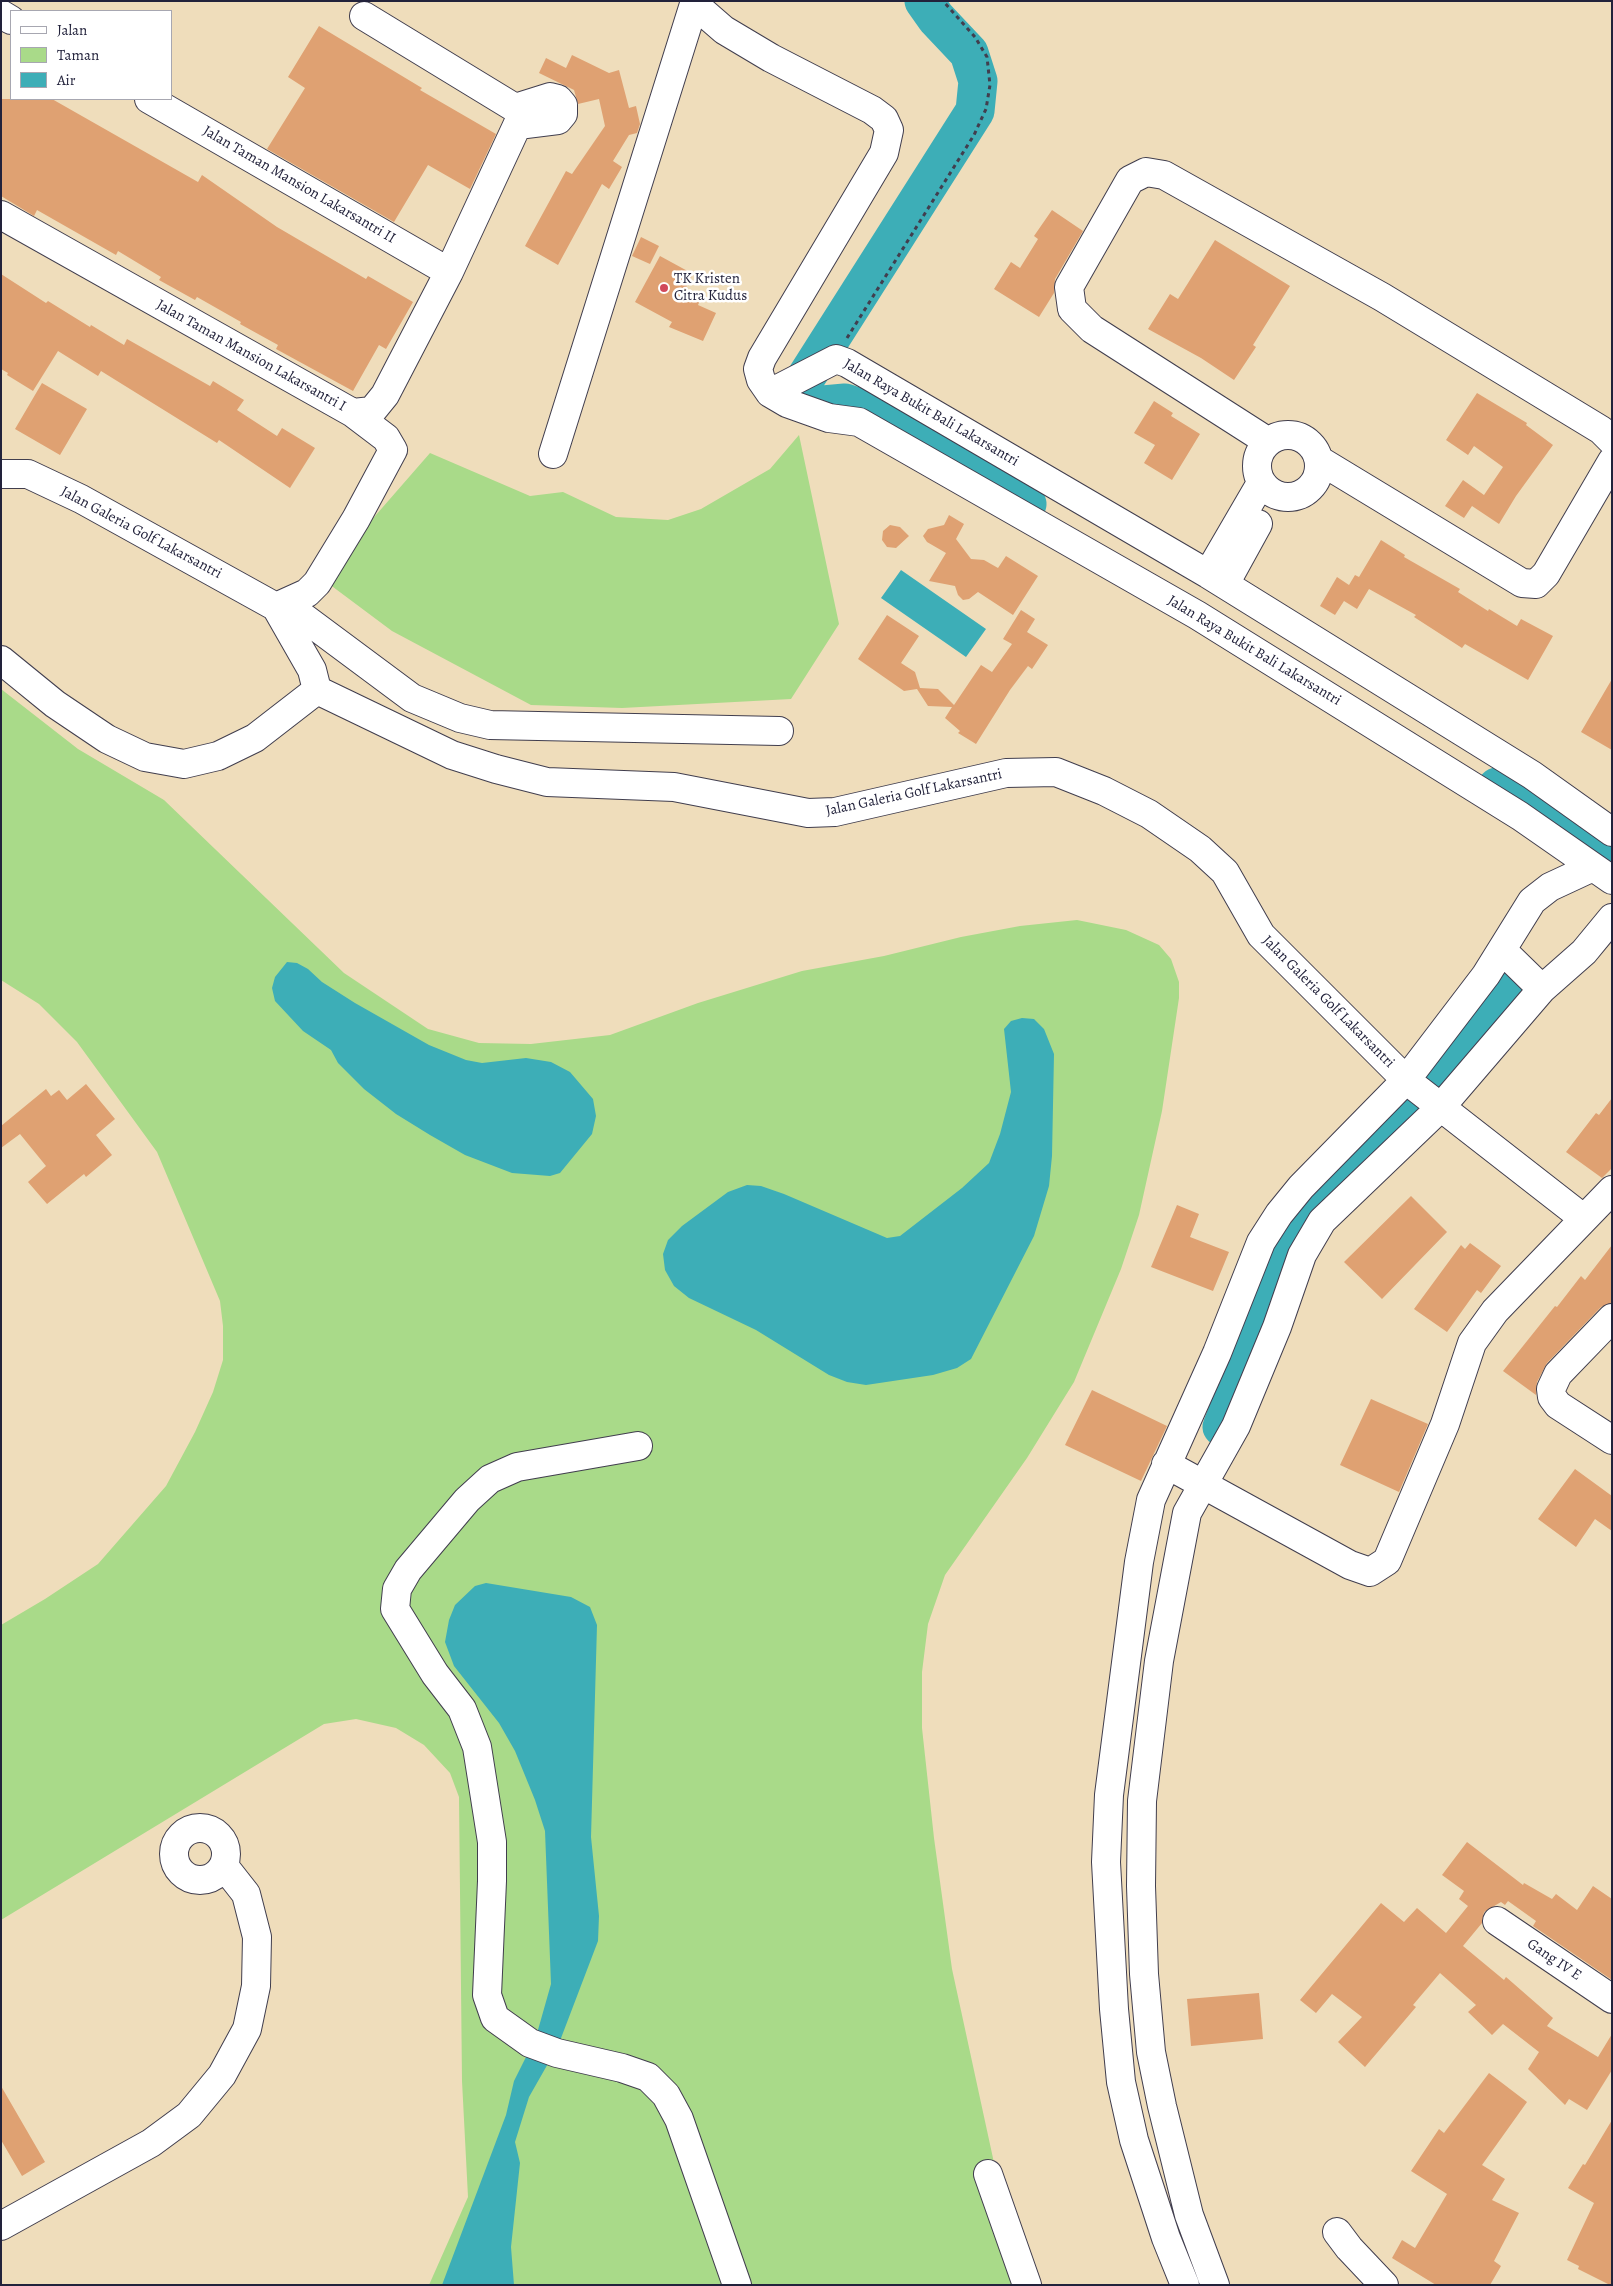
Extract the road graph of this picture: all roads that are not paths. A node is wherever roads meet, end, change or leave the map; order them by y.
1 (694, 3) edge
2 (364, 16) dead end
3 (151, 100) edge
4 (1, 216) edge
5 (449, 272) junction
6 (777, 390) junction
7 (353, 413) junction
8 (1267, 441) junction
9 (1612, 441) edge
10 (553, 454) dead end
11 (1319, 460) junction
12 (1612, 460) edge
13 (1, 474) edge
14 (1268, 489) junction
15 (1209, 592) junction
16 (276, 607) junction
17 (1, 660) edge
18 (317, 690) junction
19 (779, 731) dead end
20 (1612, 832) edge
21 (1602, 873) edge
22 (1612, 918) edge
23 (1502, 950) junction
24 (1542, 989) junction
25 (1406, 1080) junction
26 (1440, 1108) junction
27 (1612, 1190) edge
28 (1583, 1218) junction
29 (1612, 1318) edge
30 (1612, 1440) edge
31 (638, 1446) dead end
32 (1166, 1464) junction
33 (1203, 1485) junction
34 (224, 1866) dead end
35 (1497, 1921) dead end
36 (1612, 1999) edge
37 (1169, 2133) junction
38 (1134, 2140) junction
39 (988, 2174) dead end
40 (1, 2226) edge
41 (1337, 2232) dead end
42 (737, 2285) edge
43 (1027, 2285) edge
44 (1185, 2285) edge
45 (1215, 2285) edge
46 (1384, 2285) edge

1 - 6 street
1 - 10 street
2 - 5 street, Jalan Taman Mansion Lakarsantri I
3 - 5 street, Jalan Taman Mansion Lakarsantri II
4 - 7 street, Jalan Taman Mansion Lakarsantri I
5 - 7 street, Jalan Taman Mansion Lakarsantri I
6 - 15 street, Jalan Raya Bukit Bali Lakarsantri
6 - 15 street, Jalan Raya Bukit Bali Lakarsantri
7 - 16 street
8 - 9 street
8 - 11 street
8 - 14 street
11 - 12 street
11 - 14 street
13 - 16 street, Jalan Galeria Golf Lakarsantri
14 - 15 street
15 - 20 street, Jalan Raya Bukit Bali Lakarsantri
15 - 21 street, Jalan Raya Bukit Bali Lakarsantri
16 - 18 street
16 - 19 street, Jalan Galeria Golf Lakarsantri
17 - 18 street
18 - 25 street, Jalan Galeria Golf Lakarsantri
21 - 23 street
22 - 24 street
23 - 24 street
23 - 25 street
24 - 26 street
25 - 26 street, Jalan Galeria Golf Lakarsantri
25 - 32 street
26 - 28 street, Jalan Galeria Golf Lakarsantri
26 - 33 street
27 - 28 street
28 - 33 street
29 - 30 street
31 - 42 street
32 - 33 street
32 - 38 street
33 - 37 street
34 - 40 street
35 - 36 street, Gang IV E
37 - 38 street
37 - 45 street
38 - 44 street
39 - 43 street
41 - 46 street

